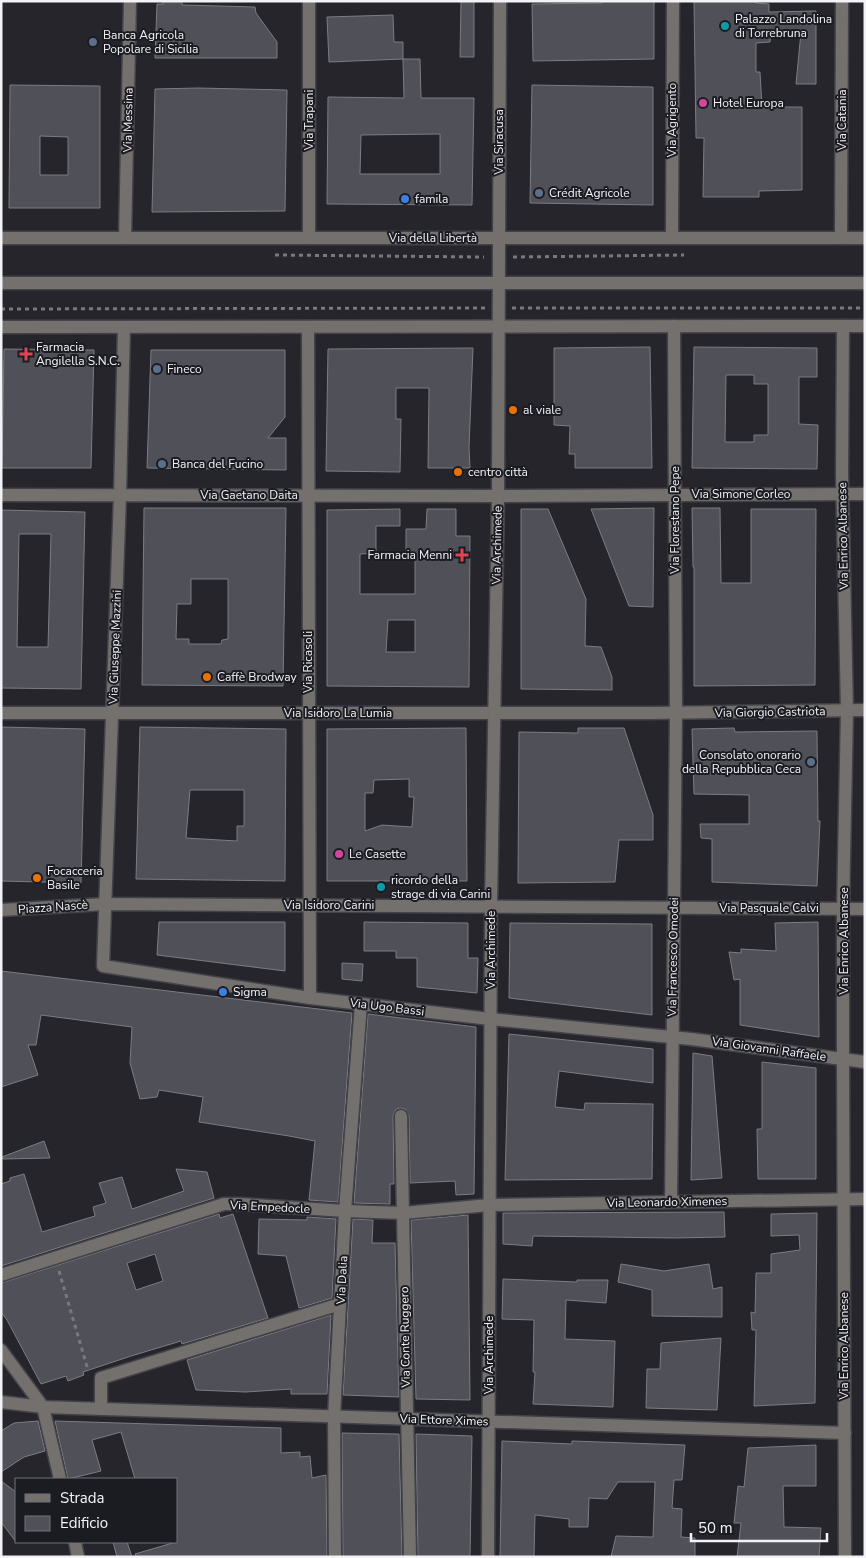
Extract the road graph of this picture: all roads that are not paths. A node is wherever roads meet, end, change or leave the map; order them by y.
1 (130, 1) edge
2 (309, 1) edge
3 (500, 1) edge
4 (673, 1) edge
5 (842, 1) edge
6 (1, 238) edge
7 (125, 238) junction
8 (309, 238) junction
9 (499, 238) junction
10 (672, 238) junction
11 (841, 238) junction
12 (865, 238) edge
13 (1, 283) edge
14 (499, 283) junction
15 (865, 283) edge
16 (499, 326) junction
17 (674, 326) junction
18 (843, 326) junction
19 (865, 326) edge
20 (1, 327) edge
21 (124, 327) junction
22 (308, 327) junction
23 (842, 494) junction
24 (865, 494) edge
25 (1, 495) edge
26 (120, 495) junction
27 (308, 495) junction
28 (675, 495) junction
29 (498, 496) junction
30 (847, 710) junction
31 (865, 710) edge
32 (1, 713) edge
33 (112, 713) junction
34 (309, 713) junction
35 (494, 713) junction
36 (676, 713) junction
37 (105, 904) junction
38 (310, 905) junction
39 (491, 906) junction
40 (674, 907) junction
41 (843, 909) junction
42 (865, 909) edge
43 (1, 910) edge
44 (102, 966) joint
45 (310, 998) junction
46 (361, 1004) junction
47 (490, 1019) junction
48 (672, 1038) junction
49 (843, 1059) junction
50 (865, 1062) edge
51 (401, 1116) dead end
52 (844, 1198) junction
53 (865, 1199) edge
54 (671, 1202) junction
55 (489, 1205) junction
56 (345, 1211) junction
57 (403, 1213) junction
58 (1, 1275) edge
59 (340, 1304) junction
60 (1, 1350) edge
61 (1, 1402) edge
62 (43, 1407) junction
63 (101, 1409) junction
64 (334, 1417) junction
65 (407, 1419) junction
66 (488, 1422) junction
67 (845, 1434) junction
68 (60, 1478) edge
69 (75, 1543) edge
70 (78, 1557) edge
71 (335, 1557) edge
72 (410, 1557) edge
73 (488, 1557) edge
74 (845, 1557) edge

1 - 7 street, Via Messina
2 - 8 street, Via Trapani
3 - 9 street, Via Siracusa
4 - 10 street, Via Agrigento
5 - 11 street, Via Catania
6 - 7 street, Via della Libertà
7 - 8 street, Via della Libertà
8 - 9 street, Via della Libertà
9 - 10 street, Via della Libertà
9 - 14 street, Via Siracusa
10 - 11 street, Via della Libertà
11 - 12 street, Via della Libertà
13 - 14 street
14 - 15 street
14 - 16 street, Via Archimede
16 - 17 street
16 - 22 street
16 - 29 street, Via Archimede
17 - 18 street
17 - 28 street, Via Florestano Pepe
18 - 19 street
18 - 23 street, Via Enrico Albanese
20 - 21 street
21 - 22 street
21 - 26 street, Via Giuseppe Mazzini
22 - 27 street, Via Ricasoli
23 - 24 street, Via Simone Corleo
23 - 28 street, Via Simone Corleo
23 - 30 street, Via Enrico Albanese
25 - 26 street, Via Gaetano Daita
26 - 27 street, Via Gaetano Daita
26 - 33 street, Via Giuseppe Mazzini
27 - 29 street, Via Gaetano Daita
27 - 34 street, Via Ricasoli
28 - 29 street, Via Simone Corleo
28 - 36 street, Via Florestano Pepe
29 - 35 street, Via Archimede
30 - 31 street, Via Giorgio Castriota
30 - 36 street, Via Giorgio Castriota
30 - 41 street, Via Enrico Albanese
32 - 33 street, Via Isidoro La Lumia
33 - 34 street, Via Isidoro La Lumia
33 - 37 street, Via Giuseppe Mazzini
34 - 35 street, Via Isidoro La Lumia
34 - 38 street, Via Ricasoli
35 - 36 street, Via Isidoro La Lumia
35 - 39 street, Via Archimede
36 - 40 street, Via Francesco Omodei
37 - 38 street, Via Isidoro Carini
37 - 43 street, Piazza Nascè
37 - 44 street, Via Giuseppe Mazzini
38 - 39 street, Via Isidoro Carini
38 - 45 street, Via Ricasoli
39 - 40 street, Via Isidoro Carini
39 - 47 street, Via Archimede
40 - 41 street, Via Pasquale Calvi
40 - 48 street, Via Francesco Omodei
41 - 42 street, Via Pasquale Calvi
41 - 49 street, Via Enrico Albanese
44 - 45 street, Via Ugo Bassi
45 - 46 street, Via Ugo Bassi
46 - 47 street, Via Ugo Bassi
46 - 56 street, Via Dalia
47 - 48 street, Via Ugo Bassi
47 - 55 street, Via Archimede
48 - 49 street, Via Giovanni Raffaele
48 - 54 street, Via Francesco Omodei
49 - 50 street, Via Giovanni Raffaele
49 - 52 street, Via Enrico Albanese
51 - 57 street, Via Conte Ruggero
52 - 53 street, Via Leonardo Ximenes
52 - 54 street, Via Leonardo Ximenes
52 - 67 street, Via Enrico Albanese
54 - 55 street, Via Leonardo Ximenes
55 - 57 street, Via Empedocle
55 - 66 street, Via Archimede
56 - 57 street, Via Empedocle
56 - 58 street, Via Empedocle
56 - 59 street, Via Dalia
57 - 65 street, Via Conte Ruggero
59 - 63 street
59 - 64 street, Via Dalia
60 - 62 street
61 - 62 street, Via Ettore Ximes
62 - 63 street, Via Ettore Ximes
62 - 68 street
63 - 64 street, Via Ettore Ximes
64 - 65 street, Via Ettore Ximes
64 - 71 street, Via Dalia
65 - 66 street, Via Ettore Ximes
65 - 72 street, Via Conte Ruggero
66 - 67 street, Via Ettore Ximes
66 - 73 street, Via Archimede
67 - 74 street, Via Enrico Albanese
69 - 70 street

